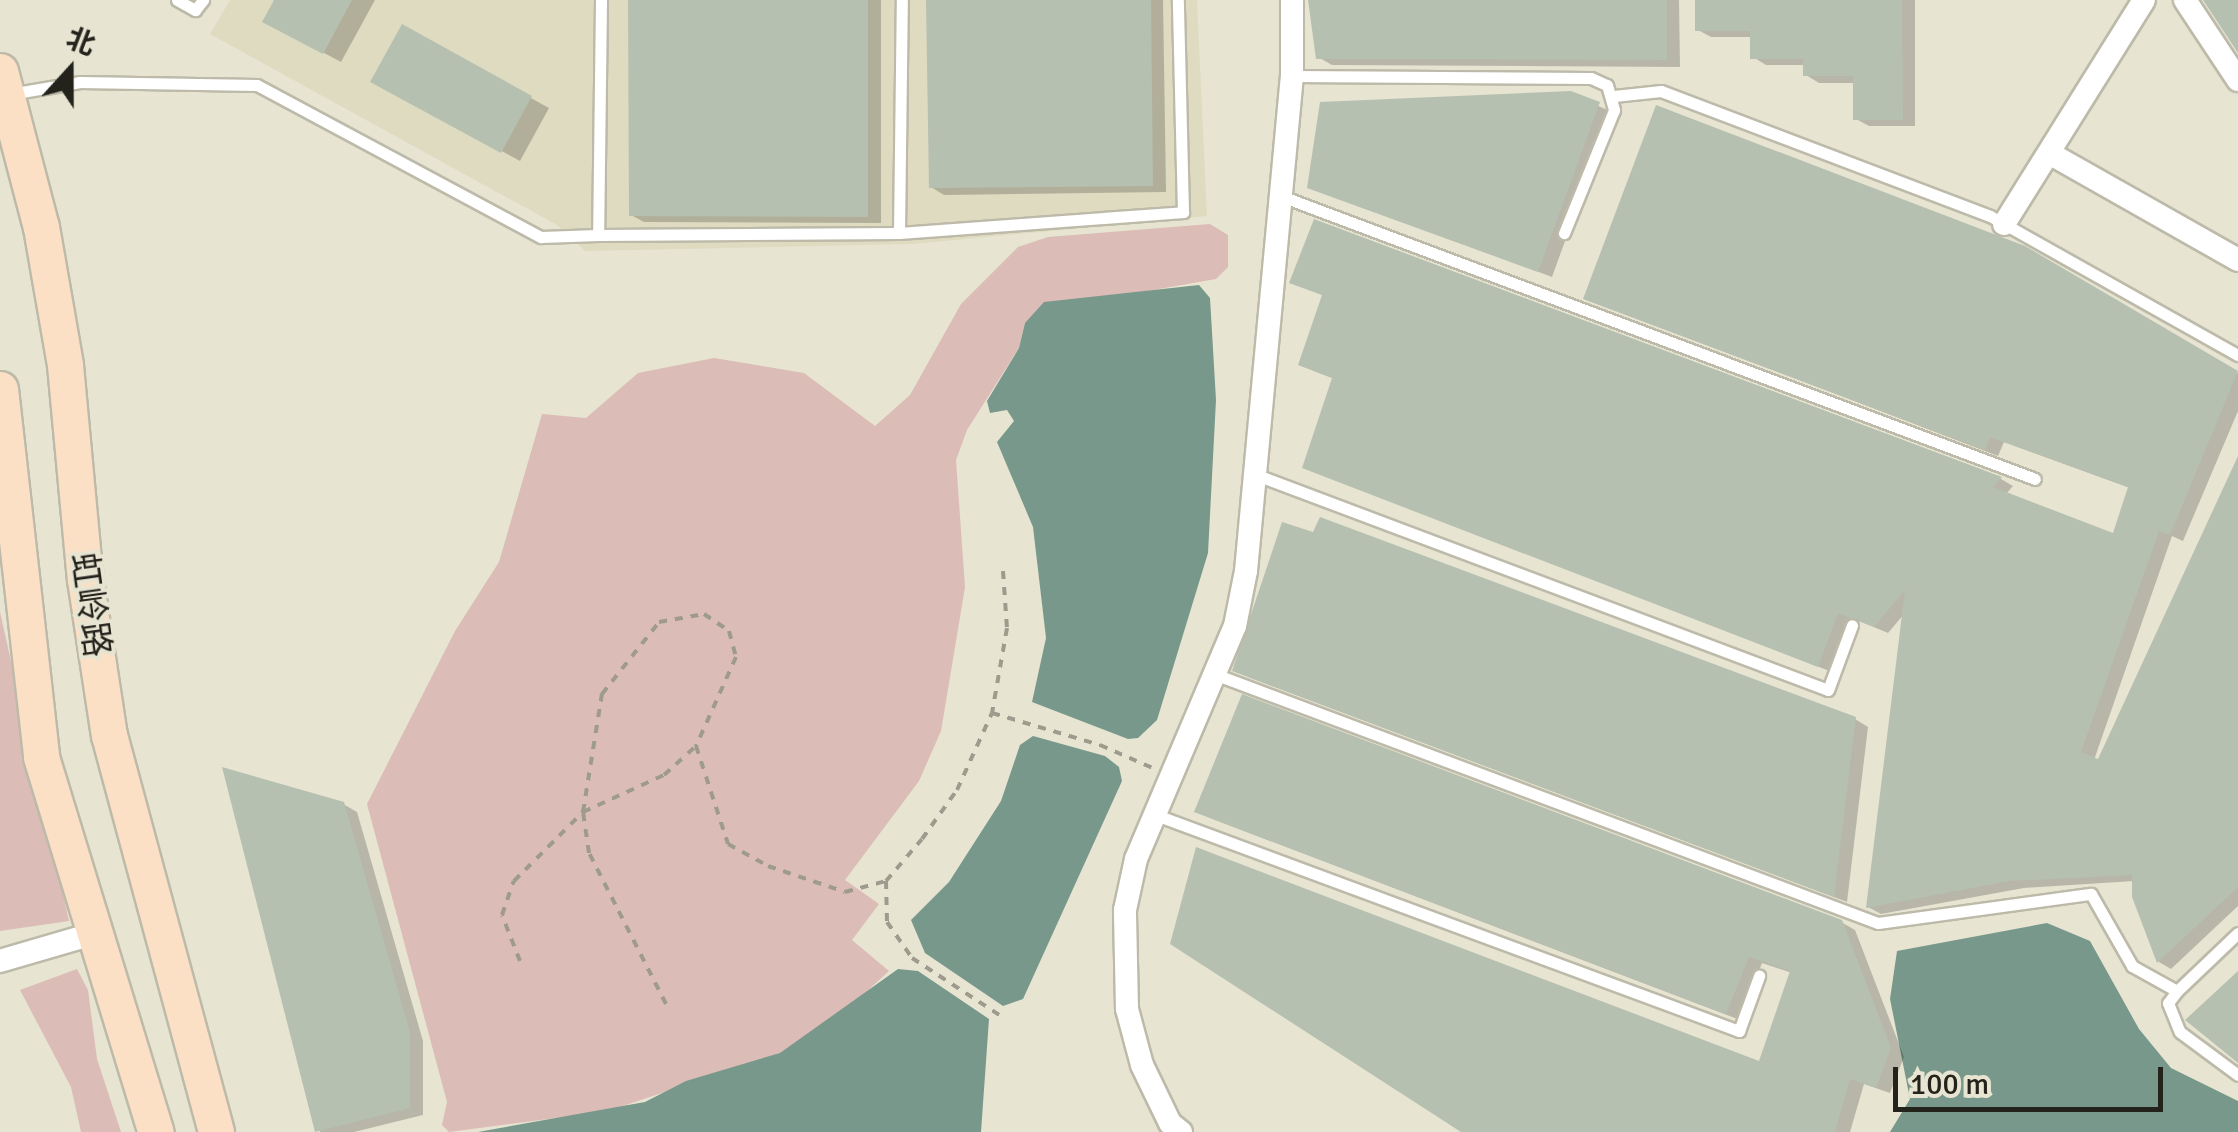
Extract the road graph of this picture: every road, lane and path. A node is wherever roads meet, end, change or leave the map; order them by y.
1 (177, 0) edge
2 (203, 0) edge
3 (601, 0) edge
4 (902, 0) edge
5 (1178, 0) edge
6 (1292, 0) edge
7 (2144, 0) edge
8 (2185, 0) edge
9 (1292, 76) junction
10 (2238, 80) edge
11 (3, 83) edge
12 (1614, 96) junction
13 (2048, 153) junction
14 (1281, 196) junction
15 (2004, 224) junction
16 (899, 233) junction
17 (1564, 234) dead end
18 (598, 235) junction
19 (2238, 260) edge
20 (2238, 356) edge
21 (0, 389) edge
22 (1254, 474) junction
23 (2035, 479) dead end
24 (1003, 570) dead end
25 (1852, 625) dead end
26 (1217, 675) junction
27 (992, 713) junction
28 (696, 746) junction
29 (1172, 777) junction
30 (584, 812) junction
31 (1156, 815) junction
32 (886, 881) junction
33 (96, 933) junction
34 (2238, 933) edge
35 (0, 961) edge
36 (520, 961) dead end
37 (1759, 976) dead end
38 (2177, 991) junction
39 (666, 1004) dead end
40 (1004, 1018) dead end
41 (2238, 1075) edge
42 (156, 1132) edge
43 (216, 1132) edge
44 (1181, 1132) edge

1 - 2 lane
3 - 18 lane
4 - 16 lane
5 - 16 lane
6 - 9 street
7 - 13 street
8 - 10 street
9 - 12 lane
9 - 14 street
11 - 18 lane
11 - 43 main road, 虹岭路
12 - 15 lane
12 - 17 lane
13 - 15 street
13 - 19 street
14 - 22 street
14 - 23 lane
15 - 20 lane
16 - 18 lane
21 - 33 main road, 虹岭路
22 - 25 lane
22 - 26 street
24 - 27 path
26 - 29 street
26 - 38 lane
27 - 29 path
27 - 32 path
28 - 30 path
28 - 30 path
28 - 32 path
29 - 31 street
30 - 36 path
30 - 39 path
31 - 37 lane
31 - 44 street
32 - 40 path
33 - 35 street
33 - 42 main road, 虹岭路
34 - 38 lane
38 - 41 lane

